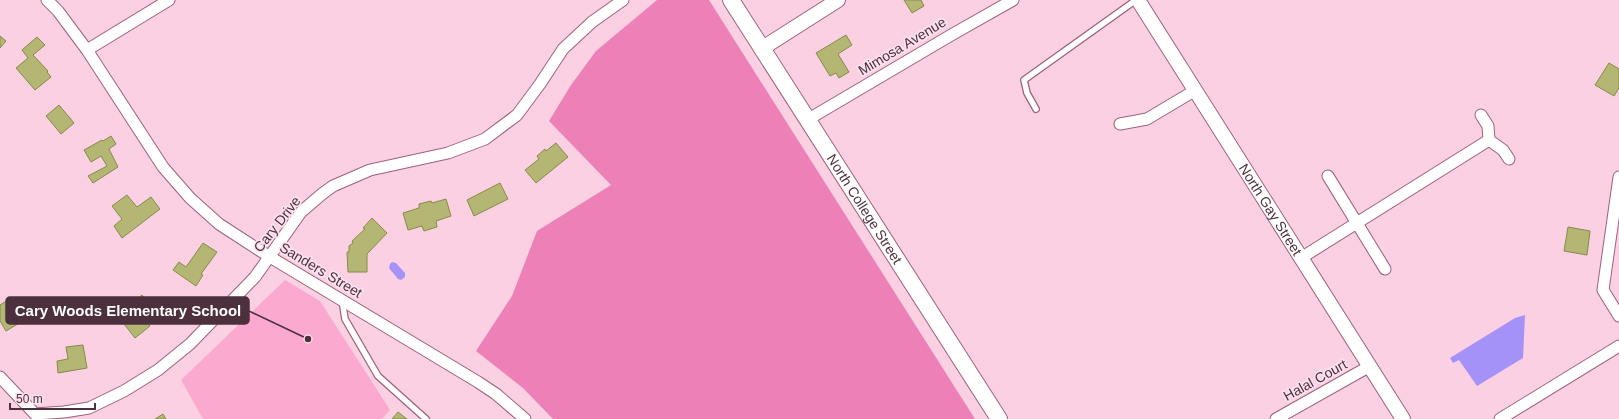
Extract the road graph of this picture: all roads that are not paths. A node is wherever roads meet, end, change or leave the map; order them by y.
1 (47, 0) edge
2 (169, 0) edge
3 (623, 0) edge
4 (730, 0) edge
5 (838, 0) edge
6 (1013, 0) edge
7 (1137, 0) edge
8 (761, 49) junction
9 (87, 50) junction
10 (1194, 91) junction
11 (1036, 109) dead end
12 (1481, 115) dead end
13 (807, 120) junction
14 (1120, 124) dead end
15 (1489, 140) junction
16 (1509, 159) dead end
17 (1328, 176) dead end
18 (1619, 177) edge
19 (1618, 194) edge
20 (1357, 223) junction
21 (270, 257) junction
22 (1301, 258) junction
23 (1385, 269) dead end
24 (342, 300) junction
25 (1619, 316) edge
26 (1619, 346) edge
27 (1370, 366) junction
28 (0, 377) edge
29 (35, 417) edge
30 (426, 419) edge
31 (525, 419) edge
32 (999, 419) edge
33 (1276, 419) edge
34 (1403, 419) edge
35 (1500, 419) edge

1 - 9 street, Sanders Street
2 - 9 street
3 - 21 street, Cary Drive
4 - 8 main road, North College Street
5 - 8 street
6 - 13 street, Mimosa Avenue
7 - 10 street, North Gay Street
7 - 11 lane
8 - 13 main road, North College Street
9 - 21 street, Sanders Street
10 - 14 street
10 - 22 street, North Gay Street
12 - 15 street
13 - 32 main road, North College Street
15 - 16 street
15 - 20 street
17 - 20 street
18 - 19 street
19 - 25 street
20 - 22 street
20 - 23 street
21 - 24 street, Sanders Street
21 - 29 street, Cary Drive
22 - 27 street, North Gay Street
24 - 30 lane
24 - 31 street, Sanders Street
26 - 35 street
27 - 33 street, Halal Court
27 - 34 street, North Gay Street
28 - 29 street, Cary Drive

